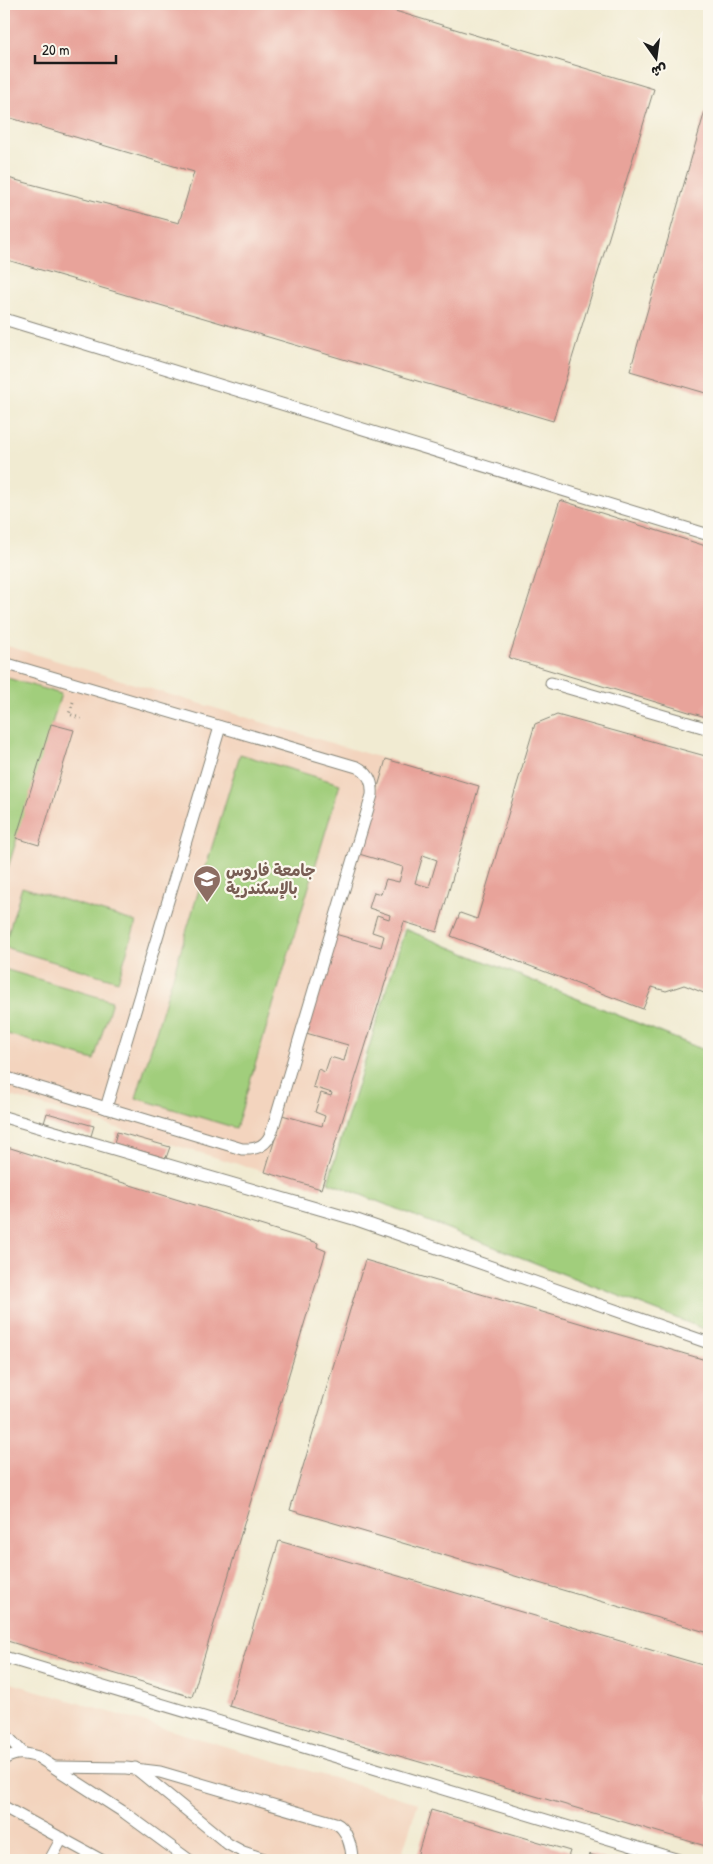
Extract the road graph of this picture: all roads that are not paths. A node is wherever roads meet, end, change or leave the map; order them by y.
1 (4, 319) edge
2 (709, 535) edge
3 (4, 663) edge
4 (551, 683) dead end
5 (220, 727) junction
6 (709, 729) edge
7 (4, 1077) edge
8 (106, 1108) junction
9 (4, 1117) edge
10 (709, 1343) edge
11 (4, 1657) edge
12 (4, 1733) edge
13 (23, 1753) junction
14 (4, 1759) edge
15 (55, 1767) junction
16 (135, 1768) junction
17 (6, 1810) edge
18 (62, 1838) junction
19 (50, 1860) edge
20 (102, 1860) edge
21 (189, 1860) edge
22 (268, 1860) edge
23 (352, 1860) edge
24 (679, 1860) edge

1 - 2 lane
3 - 5 lane
4 - 6 lane
5 - 8 lane
5 - 8 lane
7 - 8 lane
9 - 10 lane
11 - 24 lane
12 - 13 lane
13 - 14 lane
13 - 15 lane
15 - 16 lane
15 - 21 lane
16 - 22 lane
16 - 23 lane
17 - 18 lane
18 - 19 lane
18 - 20 lane

